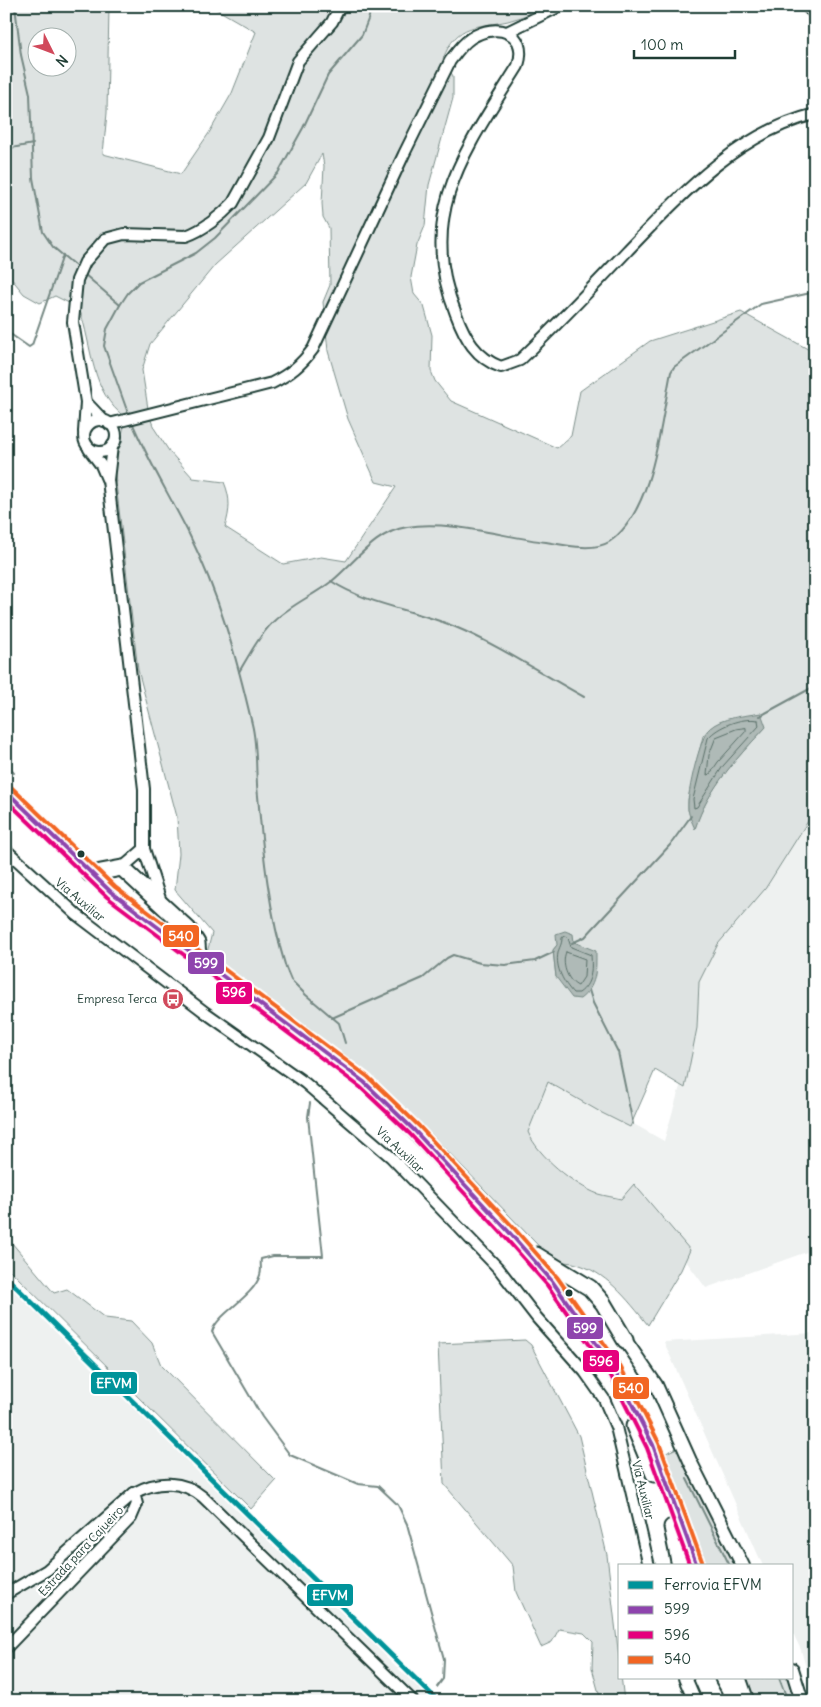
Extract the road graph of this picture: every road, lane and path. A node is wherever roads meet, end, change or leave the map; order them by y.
1 (340, 6) edge
2 (560, 6) edge
3 (806, 6) edge
4 (815, 14) edge
5 (507, 32) junction
6 (815, 114) edge
7 (86, 402) junction
8 (134, 418) junction
9 (106, 422) junction
10 (84, 432) junction
11 (115, 434) junction
12 (86, 444) junction
13 (112, 446) junction
14 (108, 480) junction
15 (6, 791) edge
16 (6, 804) edge
17 (144, 849) junction
18 (6, 850) edge
19 (122, 868) junction
20 (90, 874) junction
21 (162, 904) junction
22 (198, 956) junction
23 (508, 1231) junction
24 (625, 1340) junction
25 (602, 1351) junction
26 (134, 1493) junction
27 (672, 1527) junction
28 (649, 1564) edge
29 (680, 1564) edge
30 (685, 1564) edge
31 (696, 1564) edge
32 (742, 1564) edge
33 (6, 1594) edge
34 (6, 1648) edge
35 (794, 1675) edge
36 (686, 1680) edge
37 (724, 1680) edge
38 (729, 1680) edge
39 (739, 1680) edge
40 (413, 1701) edge
41 (695, 1701) edge
42 (736, 1701) edge
43 (746, 1701) edge
44 (802, 1701) edge

1 - 7 street
2 - 5 street
3 - 4 street
5 - 6 street
5 - 8 street
7 - 9 street
7 - 10 street
8 - 9 street
8 - 11 street
9 - 10 street
9 - 11 street
10 - 12 street
11 - 13 street
12 - 13 street
12 - 14 street
13 - 14 street
14 - 17 street
15 - 20 highway
16 - 27 highway
17 - 19 street
17 - 21 street
18 - 28 street, Via Auxiliar
19 - 20 highway
19 - 21 highway
20 - 22 highway
21 - 22 highway
22 - 23 highway
23 - 24 highway
23 - 25 highway
24 - 25 highway
24 - 32 main road
25 - 31 highway
26 - 33 street
26 - 34 street, Estrada para Cajueiro
26 - 40 street
27 - 29 highway
27 - 30 highway
35 - 44 main road
36 - 41 main road
37 - 42 highway
38 - 42 highway
39 - 43 highway

